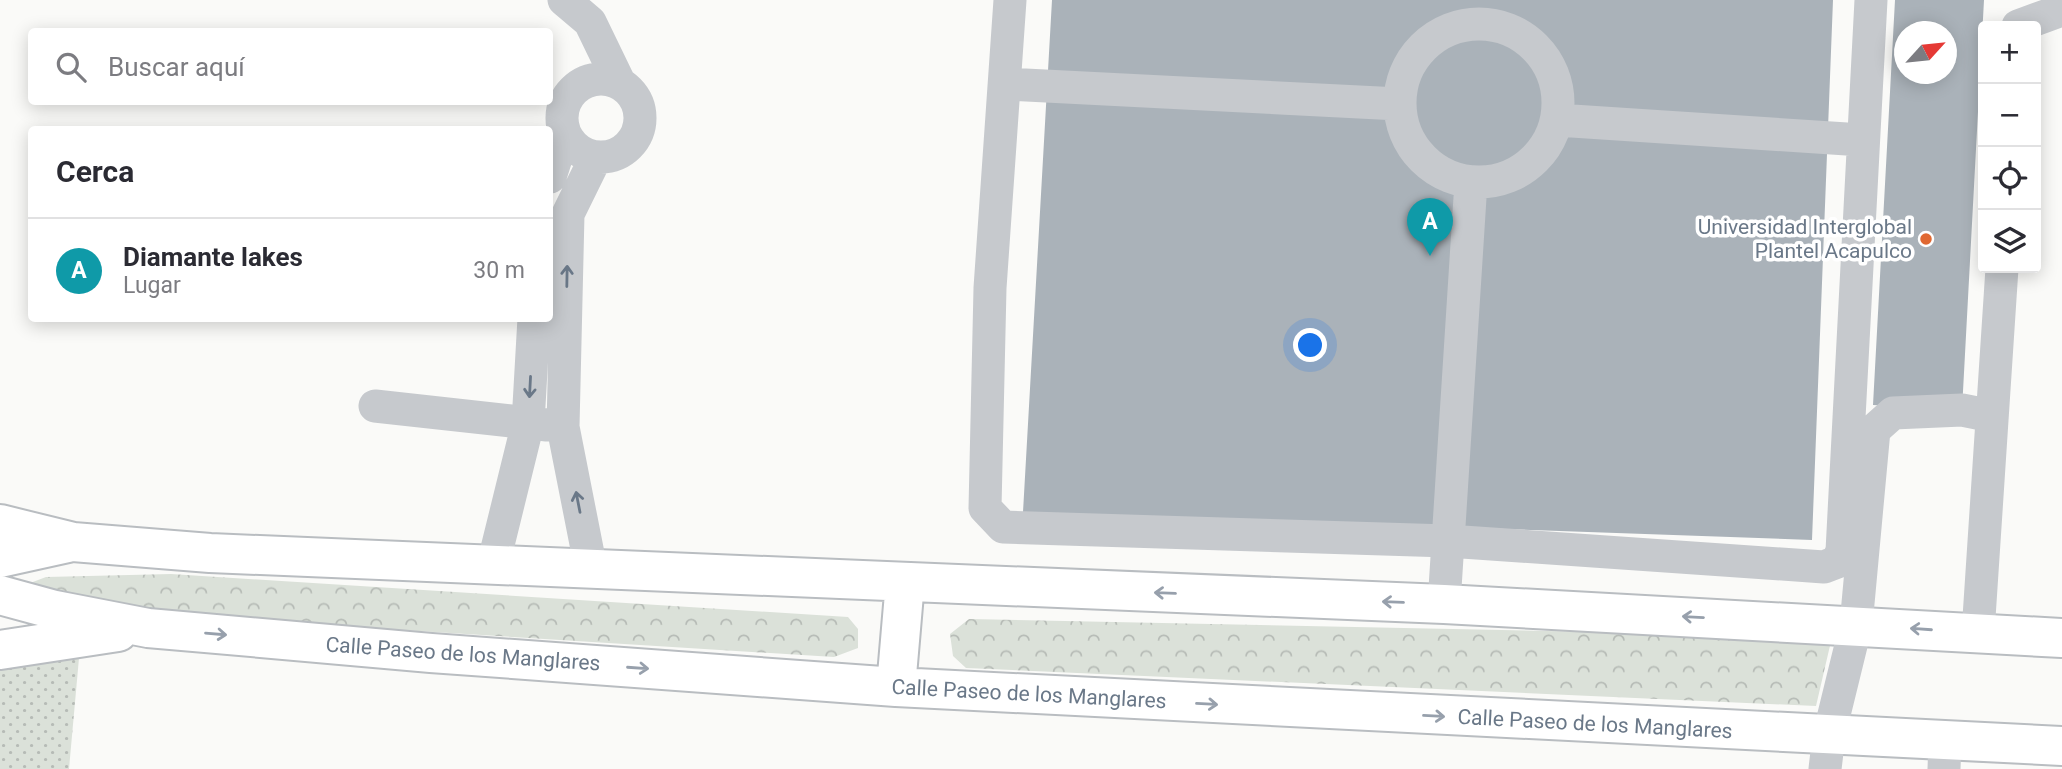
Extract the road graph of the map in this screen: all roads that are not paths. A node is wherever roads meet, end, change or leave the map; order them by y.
1 (564, 0) edge
2 (1010, 0) edge
3 (1871, 0) edge
4 (2062, 10) edge
5 (1478, 11) edge
6 (2032, 21) edge
7 (620, 84) junction
8 (1005, 84) junction
9 (1399, 104) junction
10 (1557, 120) junction
11 (564, 133) junction
12 (1863, 139) junction
13 (596, 157) junction
14 (553, 168) edge
15 (1471, 182) junction
16 (2002, 273) edge
17 (534, 322) edge
18 (375, 406) dead end
19 (1992, 416) junction
20 (528, 423) junction
21 (564, 427) junction
22 (0, 524) edge
23 (1448, 541) junction
24 (73, 542) junction
25 (0, 558) edge
26 (492, 565) junction
27 (591, 569) junction
28 (905, 582) junction
29 (0, 595) edge
30 (1444, 604) junction
31 (1856, 625) junction
32 (148, 628) junction
33 (1978, 633) junction
34 (2062, 638) edge
35 (0, 650) edge
36 (896, 687) junction
37 (2062, 746) edge
38 (1827, 752) edge
39 (1944, 755) edge

1 - 7 street
2 - 8 street
3 - 12 street
4 - 6 street
5 - 9 street
5 - 10 street
7 - 11 street
7 - 13 street
8 - 9 street
8 - 23 street
9 - 15 street
10 - 12 street
10 - 15 street
11 - 13 street
11 - 14 street
12 - 23 street
21 -> 13 street
15 - 23 street
16 - 19 street
17 -> 20 street
18 - 20 street
19 - 31 street
19 - 33 street
20 - 21 street
20 - 26 street
27 -> 21 street
22 - 24 main road
23 - 30 street
24 - 25 main road
24 - 26 main road
26 - 27 main road
27 - 28 main road
30 -> 28 main road
28 - 36 main road
29 - 32 main road, Calle Paseo de los Manglares
31 -> 30 main road
33 -> 31 main road
31 - 38 street
32 - 35 main road
32 -> 36 main road, Calle Paseo de los Manglares
33 - 34 main road
36 -> 38 main road, Calle Paseo de los Manglares
37 - 39 main road, Calle Paseo de los Manglares
38 - 39 main road, Calle Paseo de los Manglares

